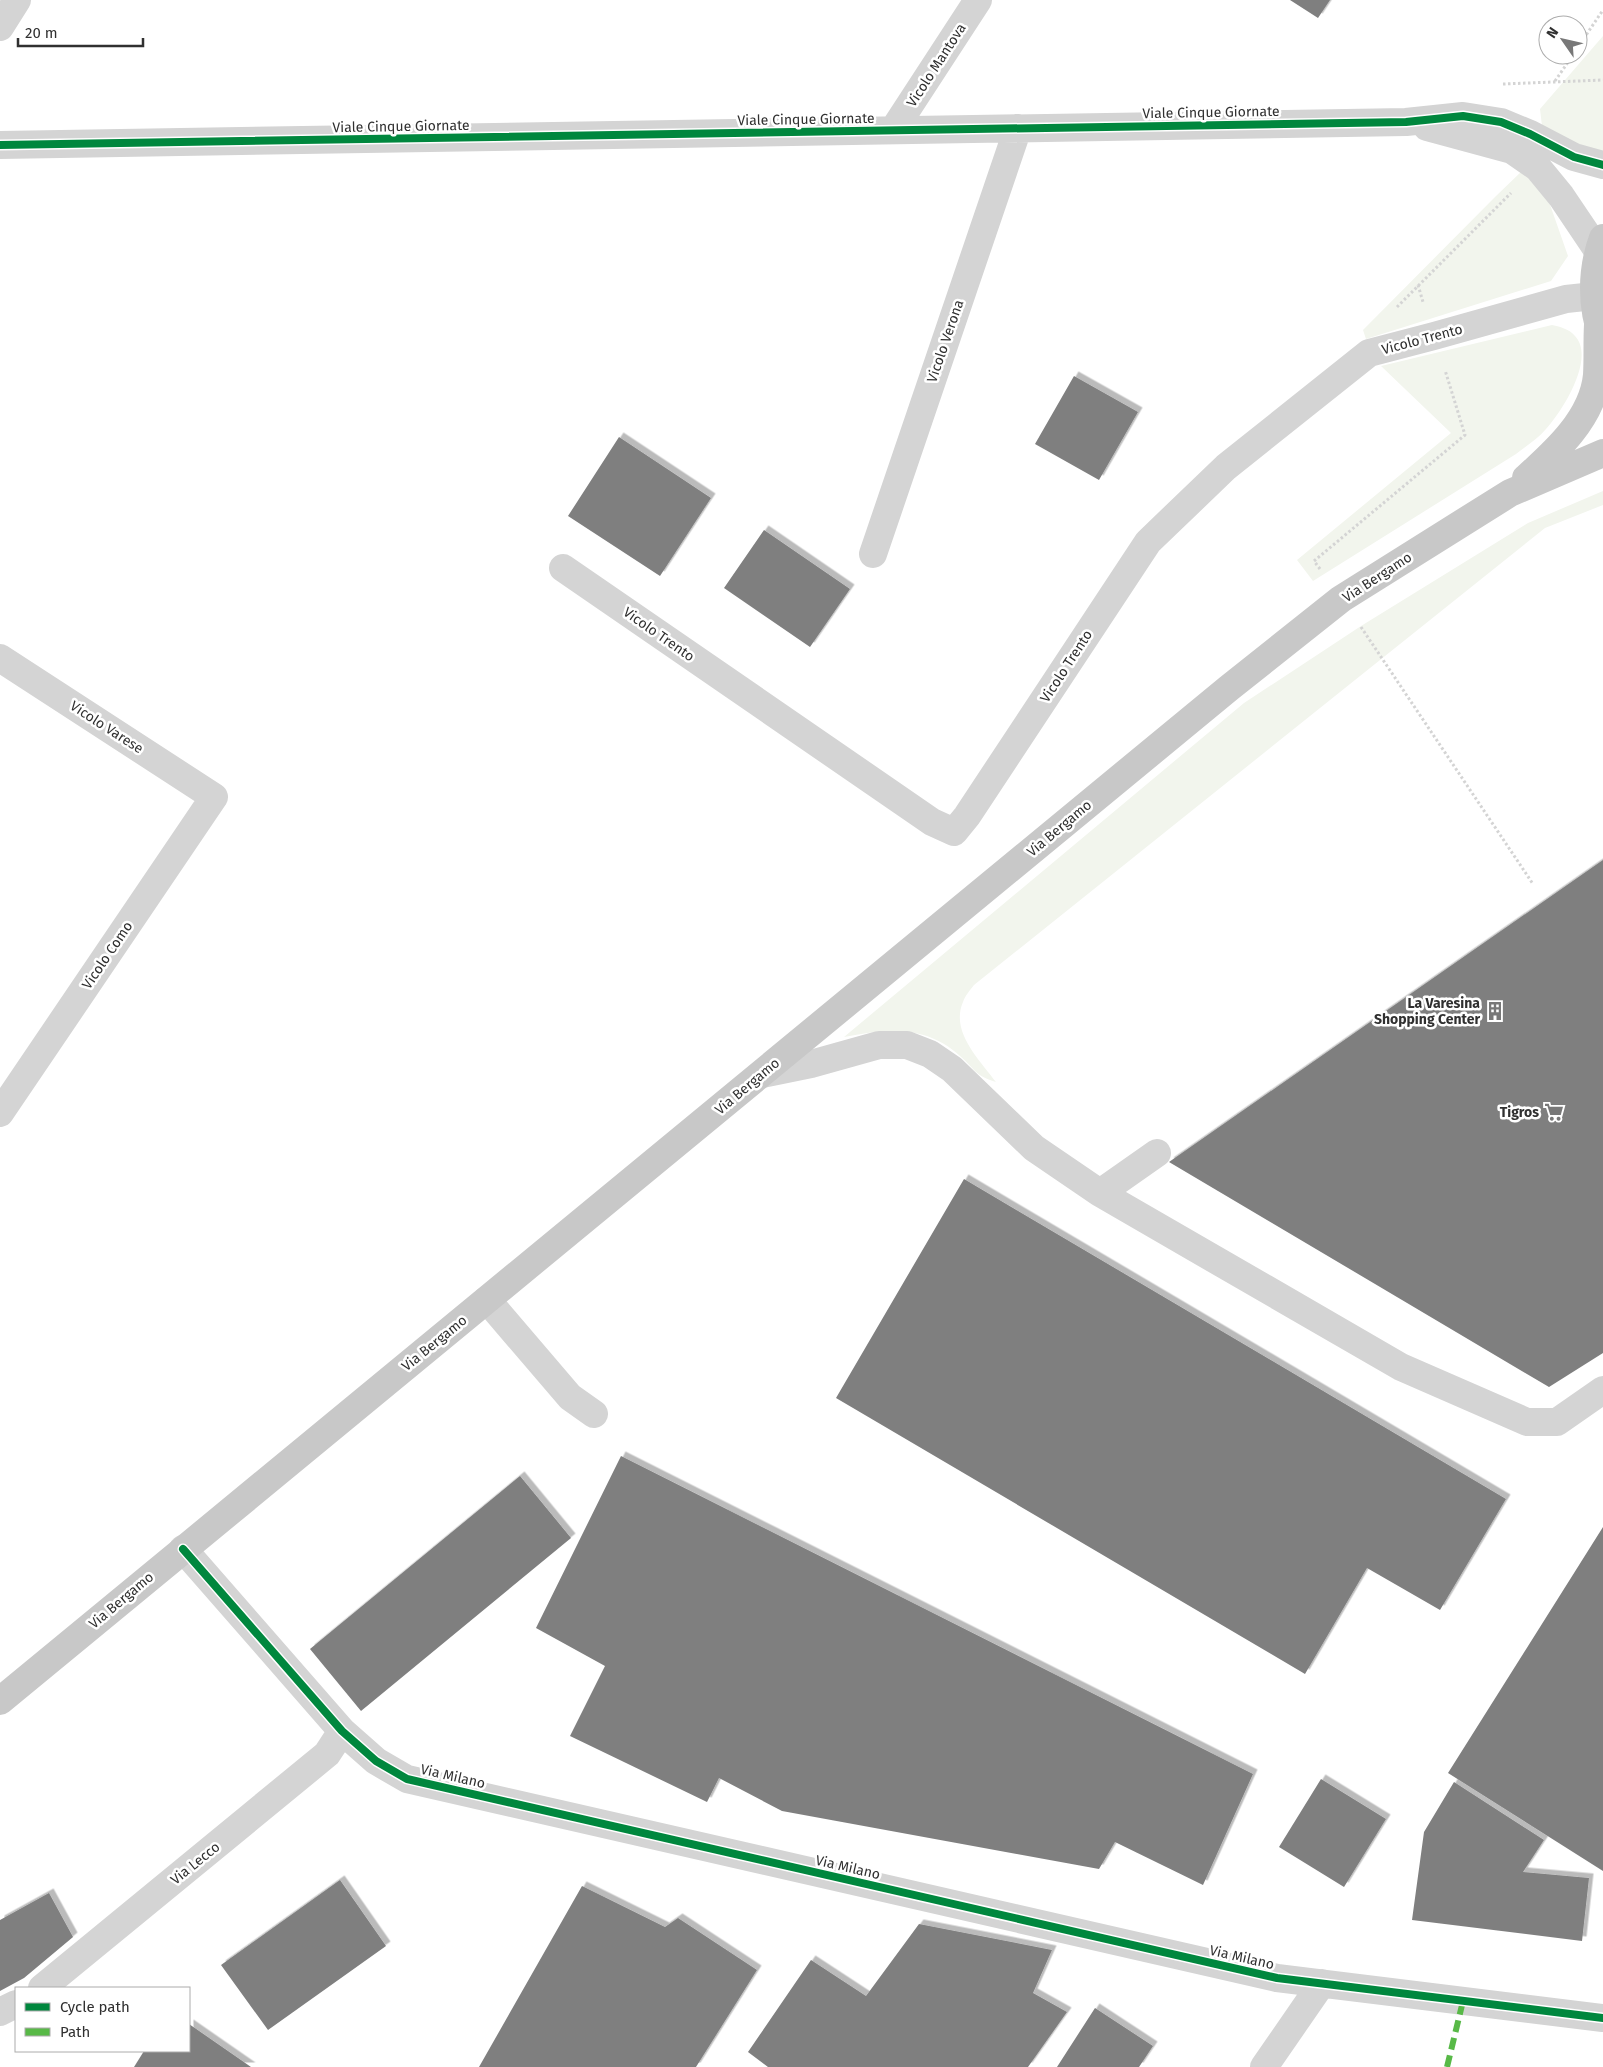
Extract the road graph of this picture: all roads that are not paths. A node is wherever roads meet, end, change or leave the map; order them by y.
1 (17, 0) edge
2 (978, 0) edge
3 (0, 27) edge
4 (1406, 122) junction
5 (1018, 128) junction
6 (894, 130) junction
7 (0, 145) edge
8 (1603, 165) edge
9 (1600, 244) edge
10 (1594, 296) junction
11 (1600, 332) edge
12 (1603, 453) edge
13 (1510, 493) junction
14 (872, 554) dead end
15 (563, 568) dead end
16 (0, 658) edge
17 (214, 797) joint
18 (762, 1074) junction
19 (0, 1113) edge
20 (1157, 1153) dead end
21 (1100, 1193) junction
22 (487, 1300) junction
23 (1603, 1390) edge
24 (594, 1414) dead end
25 (183, 1549) junction
26 (0, 1701) edge
27 (342, 1731) junction
28 (1322, 1984) junction
29 (43, 1987) edge
30 (15, 2004) edge
31 (0, 2012) edge
32 (1603, 2018) edge
33 (1264, 2067) edge

1 - 3 street
2 - 6 street, Vicolo Mantova
4 - 5 street, Viale Cinque Giornate
4 - 8 street, Viale Cinque Giornate
4 - 9 street, Viale Cinque Giornate
5 - 6 street, Viale Cinque Giornate
5 - 14 street, Vicolo Verona
6 - 7 street, Viale Cinque Giornate
9 - 10 main road, Via Bergamo
10 - 11 main road, Via Bergamo
10 - 15 street, Vicolo Trento
11 - 13 main road, Via Bergamo
12 - 13 main road, Via Bergamo
13 - 18 main road, Via Bergamo
16 - 17 street, Vicolo Varese
17 - 19 street, Vicolo Como
18 - 21 street
18 - 22 main road, Via Bergamo
20 - 21 street
21 - 23 street
22 - 24 street
22 - 25 main road, Via Bergamo
25 - 26 main road, Via Bergamo
25 - 27 street, Via Milano
27 - 28 street, Via Milano
27 - 29 street, Via Lecco
28 - 32 street, Via Milano
28 - 33 street
30 - 31 street

